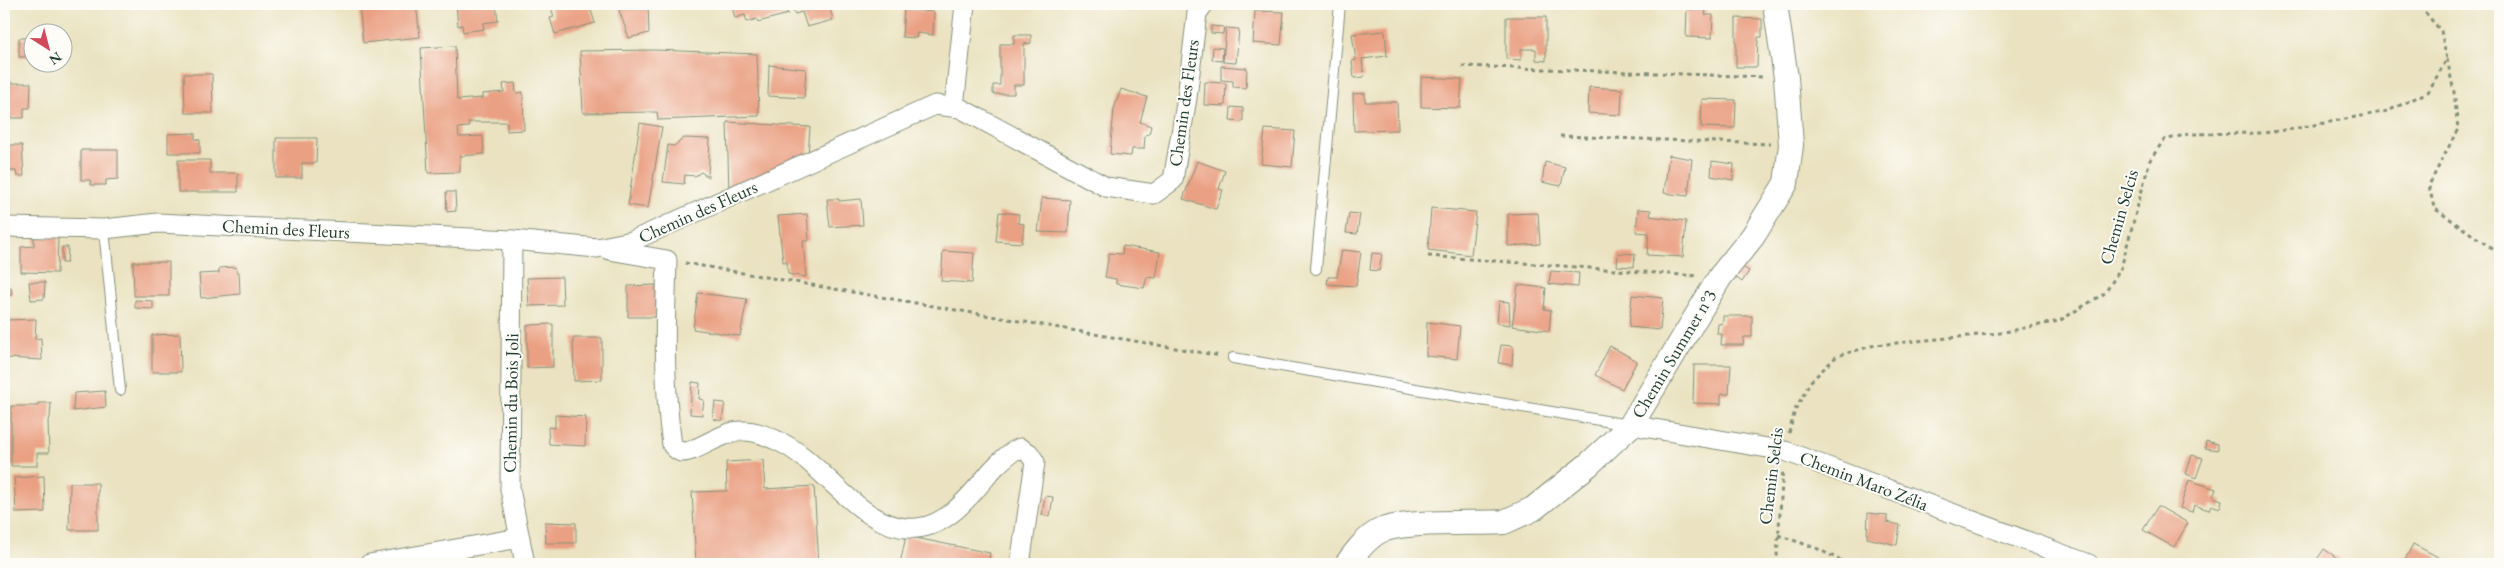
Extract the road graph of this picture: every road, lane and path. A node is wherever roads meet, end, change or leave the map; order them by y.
1 (965, 4) edge
2 (1204, 4) edge
3 (1340, 4) edge
4 (1775, 4) edge
5 (2418, 4) edge
6 (2447, 59) junction
7 (1462, 66) dead end
8 (1786, 78) junction
9 (954, 107) junction
10 (1560, 136) dead end
11 (1791, 144) junction
12 (4, 227) edge
13 (104, 229) junction
14 (512, 240) junction
15 (598, 248) junction
16 (2500, 254) edge
17 (1428, 256) dead end
18 (667, 260) junction
19 (1316, 269) dead end
20 (1720, 277) junction
21 (1233, 358) joint
22 (120, 390) dead end
23 (1631, 425) junction
24 (1784, 451) junction
25 (1778, 535) junction
26 (520, 538) junction
27 (368, 564) edge
28 (525, 564) edge
29 (1020, 564) edge
30 (1347, 564) edge
31 (1774, 564) edge
32 (1848, 564) edge
33 (2089, 564) edge

1 - 9 street
2 - 9 street, Chemin des Fleurs
3 - 19 lane
4 - 8 street, Chemin Summer n°3
5 - 6 path
6 - 16 path
6 - 24 path, Chemin Selcis
7 - 8 path
8 - 11 street, Chemin Summer n°3
9 - 15 street, Chemin des Fleurs
10 - 11 path
11 - 20 street, Chemin Summer n°3
12 - 13 street, Chemin des Fleurs
13 - 14 street, Chemin des Fleurs
13 - 22 lane
14 - 15 street, Chemin des Fleurs
14 - 26 street, Chemin du Bois Joli
15 - 18 street
17 - 20 path
18 - 21 path
18 - 29 street
20 - 23 street, Chemin Summer n°3
21 - 23 lane
23 - 24 street, Chemin Maro Zélia
23 - 30 street, Chemin Summer n°3
24 - 25 path, Chemin Selcis
24 - 33 street, Chemin Maro Zélia
25 - 31 path, Chemin Selcis
25 - 32 path
26 - 27 street
26 - 28 street, Chemin du Bois Joli

